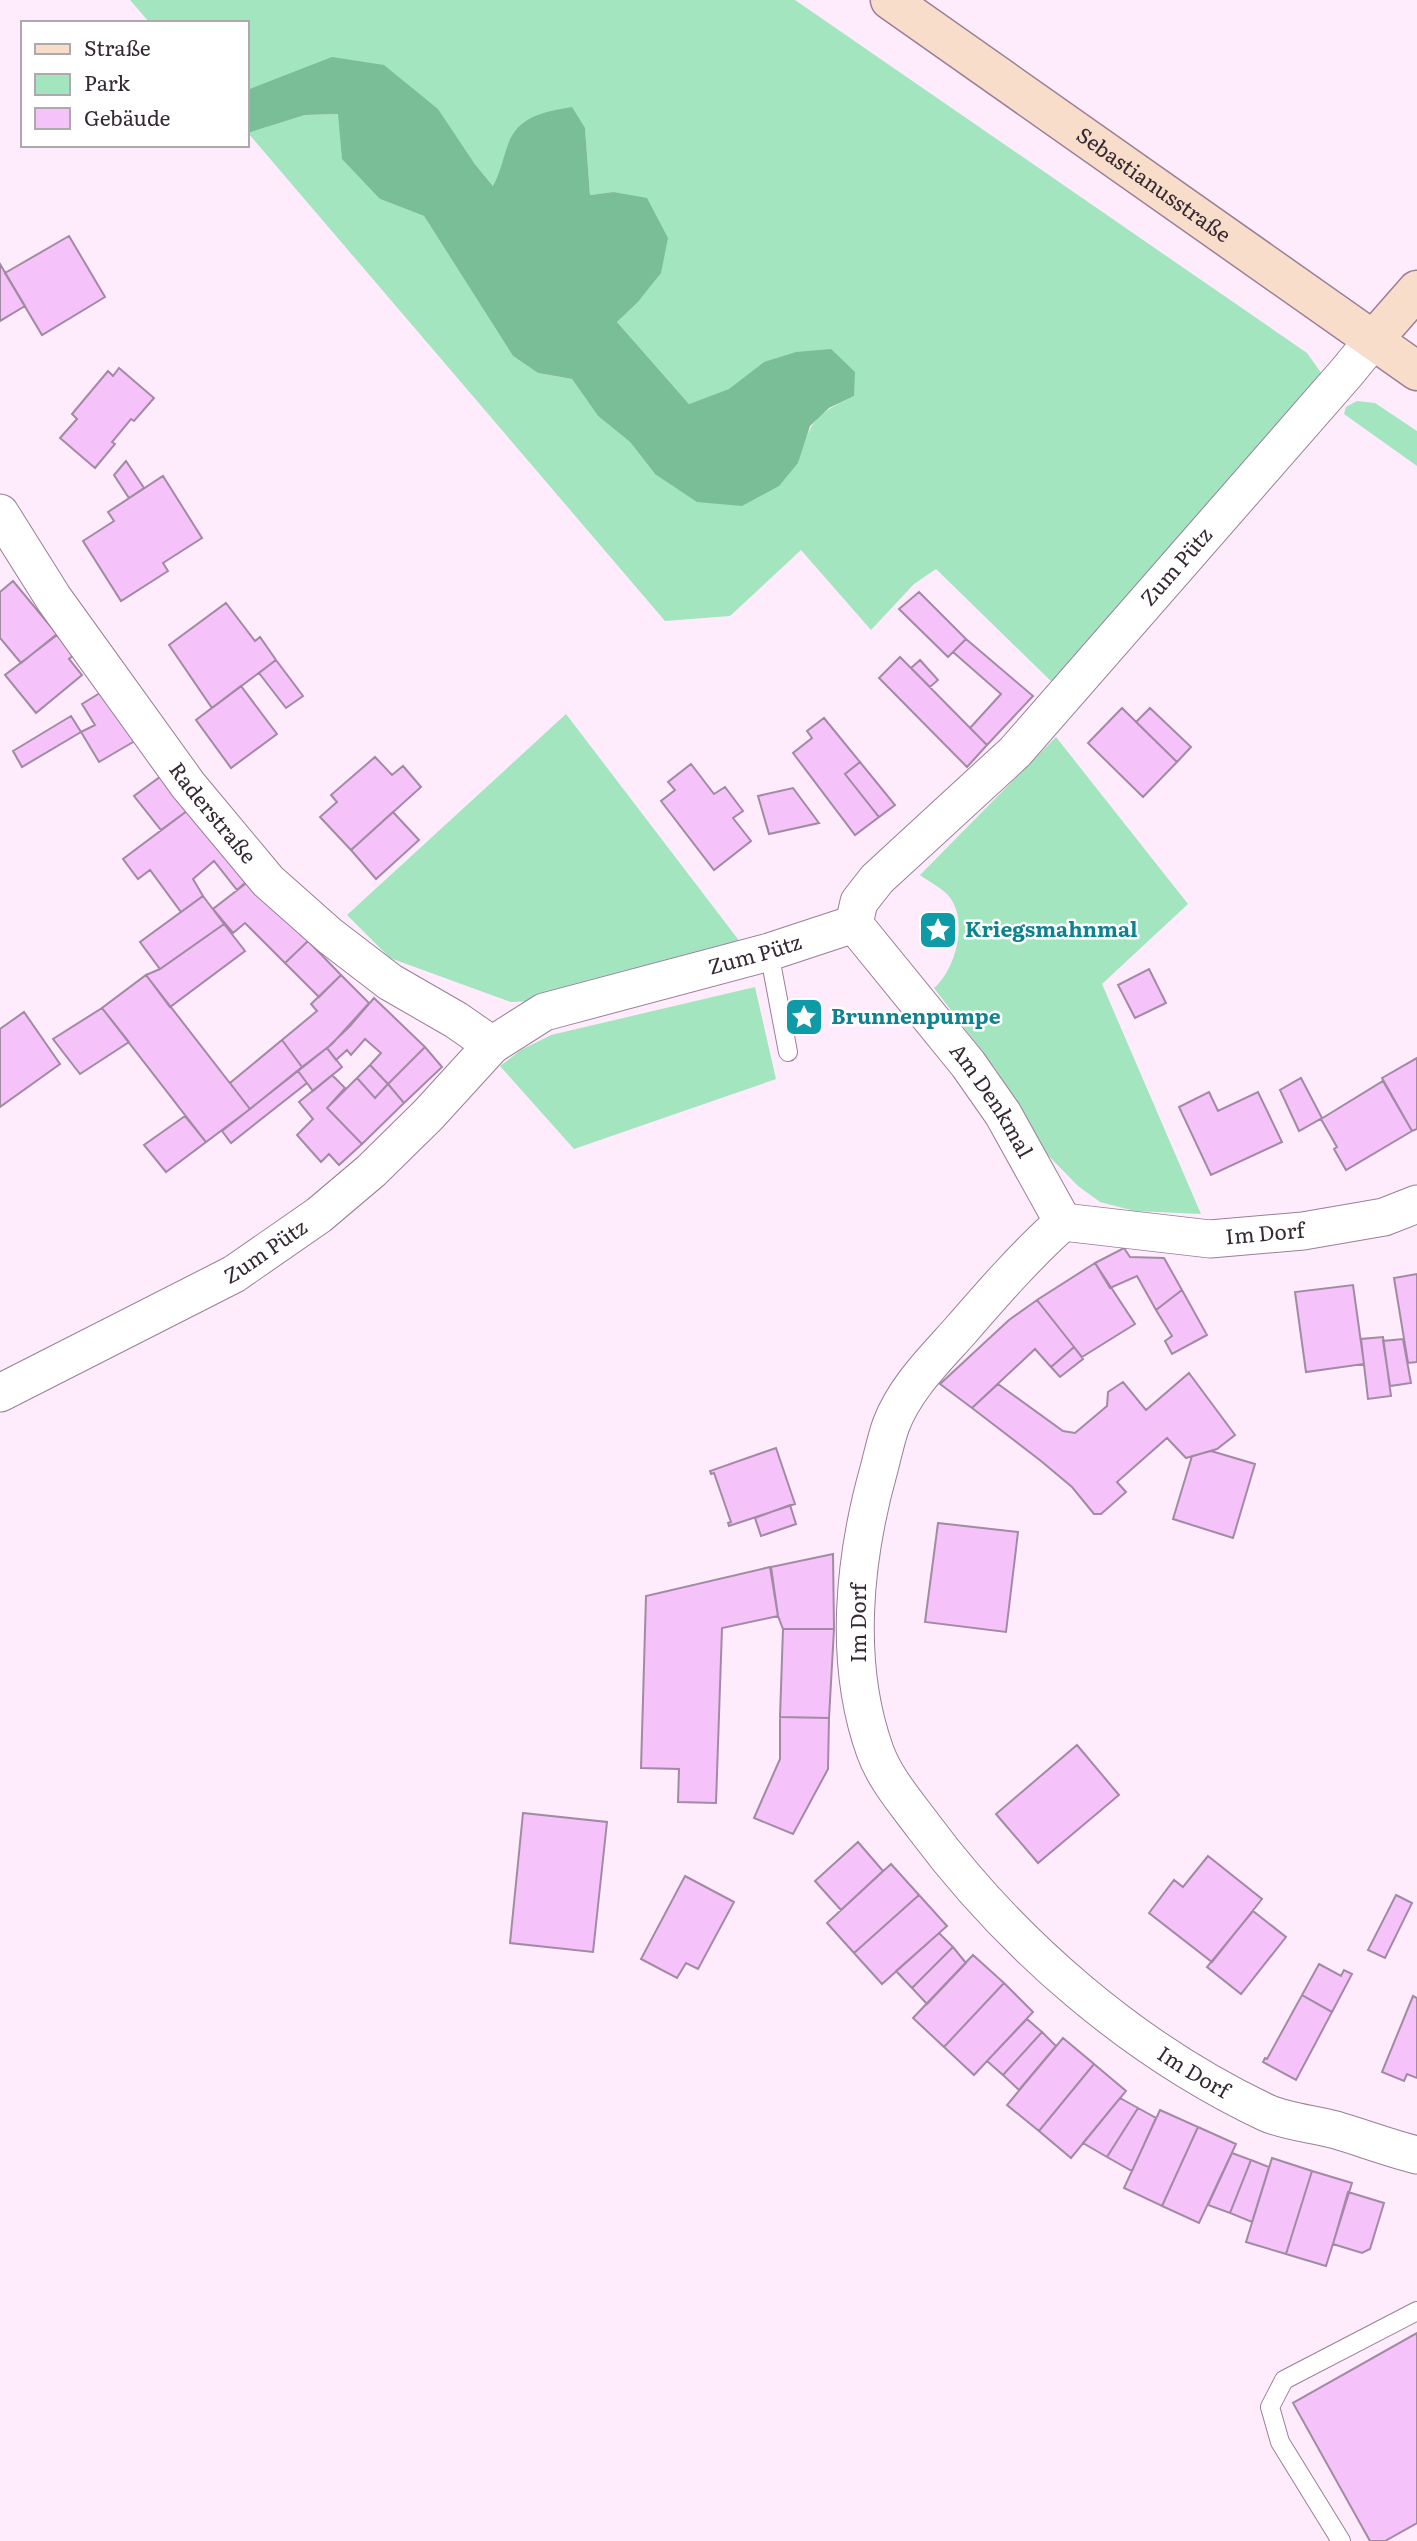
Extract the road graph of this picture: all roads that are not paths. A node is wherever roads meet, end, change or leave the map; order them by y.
1 (890, 0) edge
2 (1417, 289) edge
3 (1374, 339) junction
4 (1417, 370) edge
5 (0, 513) edge
6 (854, 924) junction
7 (769, 952) junction
8 (492, 1045) junction
9 (788, 1052) dead end
10 (1417, 1204) edge
11 (1063, 1222) junction
12 (0, 1393) edge
13 (1417, 2155) edge
14 (1417, 2311) edge
15 (1341, 2541) edge

1 - 3 street, Sebastianusstraße
2 - 3 street
3 - 4 street, Sebastianusstraße
3 - 6 street, Zum Pütz
5 - 8 street, Raderstraße
6 - 7 street, Zum Pütz
6 - 11 street, Am Denkmal
7 - 8 street, Zum Pütz
7 - 9 lane
8 - 12 street, Zum Pütz
10 - 11 street, Im Dorf
11 - 13 street, Im Dorf
14 - 15 lane

